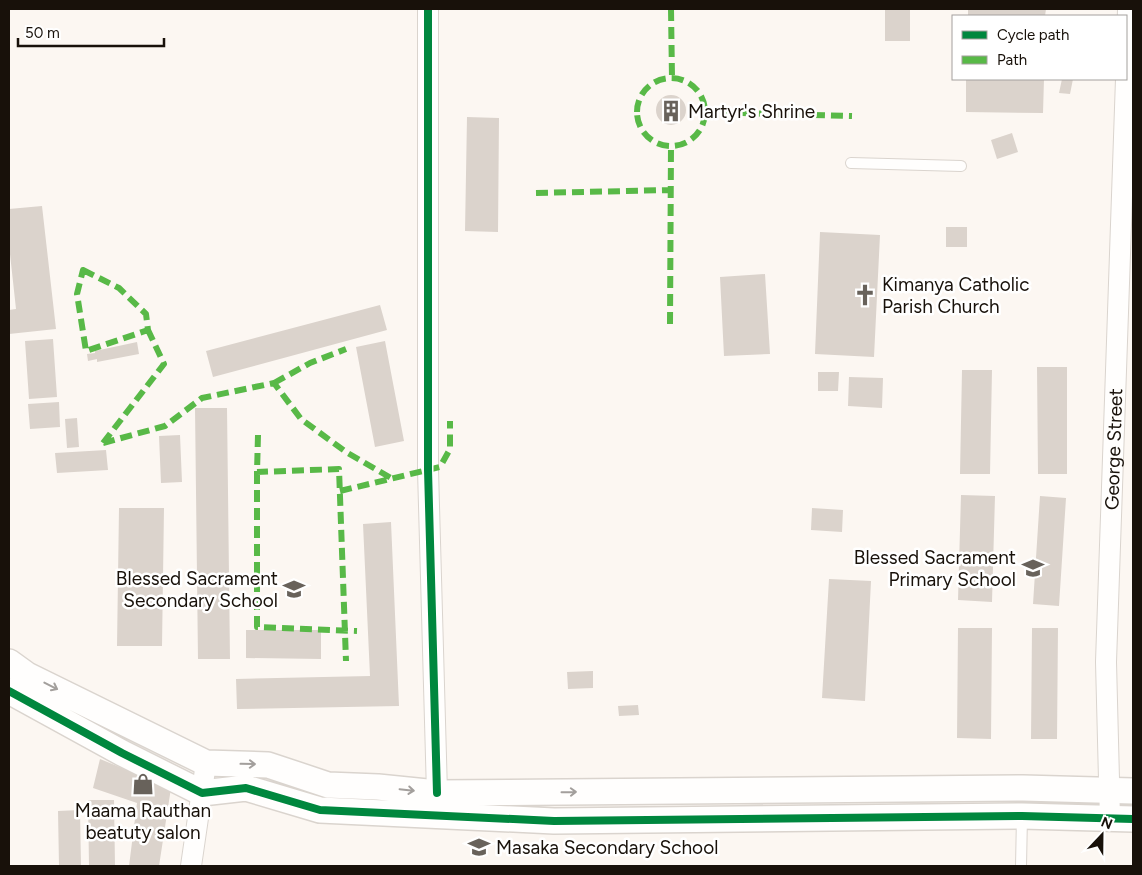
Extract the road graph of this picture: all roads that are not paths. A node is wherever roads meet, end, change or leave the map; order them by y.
1 (428, 9) edge
2 (1128, 9) edge
3 (1127, 42) edge
4 (1126, 80) edge
5 (851, 163) dead end
6 (960, 166) dead end
7 (9, 662) edge
8 (9, 691) edge
9 (206, 763) junction
10 (1109, 791) junction
11 (1133, 791) edge
12 (202, 793) junction
13 (437, 793) junction
14 (1022, 816) junction
15 (1122, 819) edge
16 (191, 866) edge
17 (1021, 866) edge

1 - 13 street
2 - 3 street
4 - 10 street, George Street
5 - 6 lane
7 -> 9 street
8 - 12 street
9 - 12 street
9 -> 13 street
10 - 11 street
13 -> 10 street
10 - 15 street, George Street
12 - 14 street
12 - 16 street
14 - 15 street
14 - 17 lane

